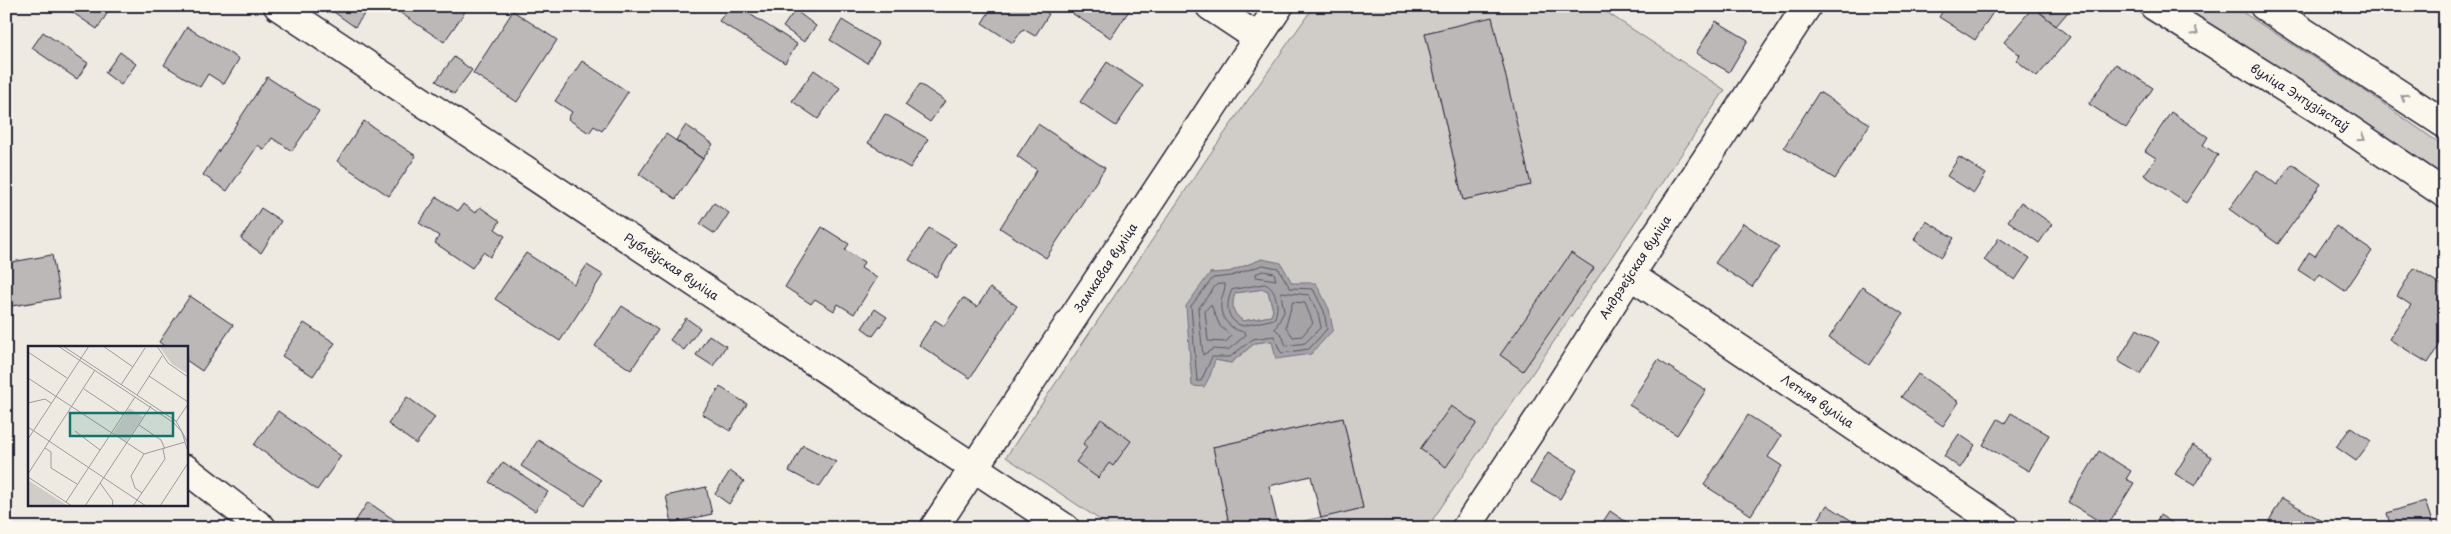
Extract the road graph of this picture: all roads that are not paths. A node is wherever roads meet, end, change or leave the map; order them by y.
1 (278, 6) edge
2 (1210, 6) edge
3 (1279, 6) edge
4 (1807, 6) edge
5 (2154, 6) edge
6 (2264, 6) edge
7 (1258, 38) junction
8 (2445, 124) edge
9 (2445, 194) edge
10 (1630, 275) junction
11 (974, 468) junction
12 (188, 471) edge
13 (262, 528) edge
14 (934, 528) edge
15 (1065, 528) edge
16 (1466, 528) edge
17 (2005, 528) edge

1 - 11 street, Рублёўская вуліца
2 - 7 street
3 - 7 street, Замкавая вуліца
4 - 10 street, Андрэеўская вуліца
5 -> 9 street, вуліца Энтузіястаў
8 -> 6 street
7 - 11 street, Замкавая вуліца
10 - 16 street, Андрэеўская вуліца
10 - 17 street, Летняя вуліца
11 - 14 street, Замкавая вуліца
11 - 15 street, Рублёўская вуліца
12 - 13 street

